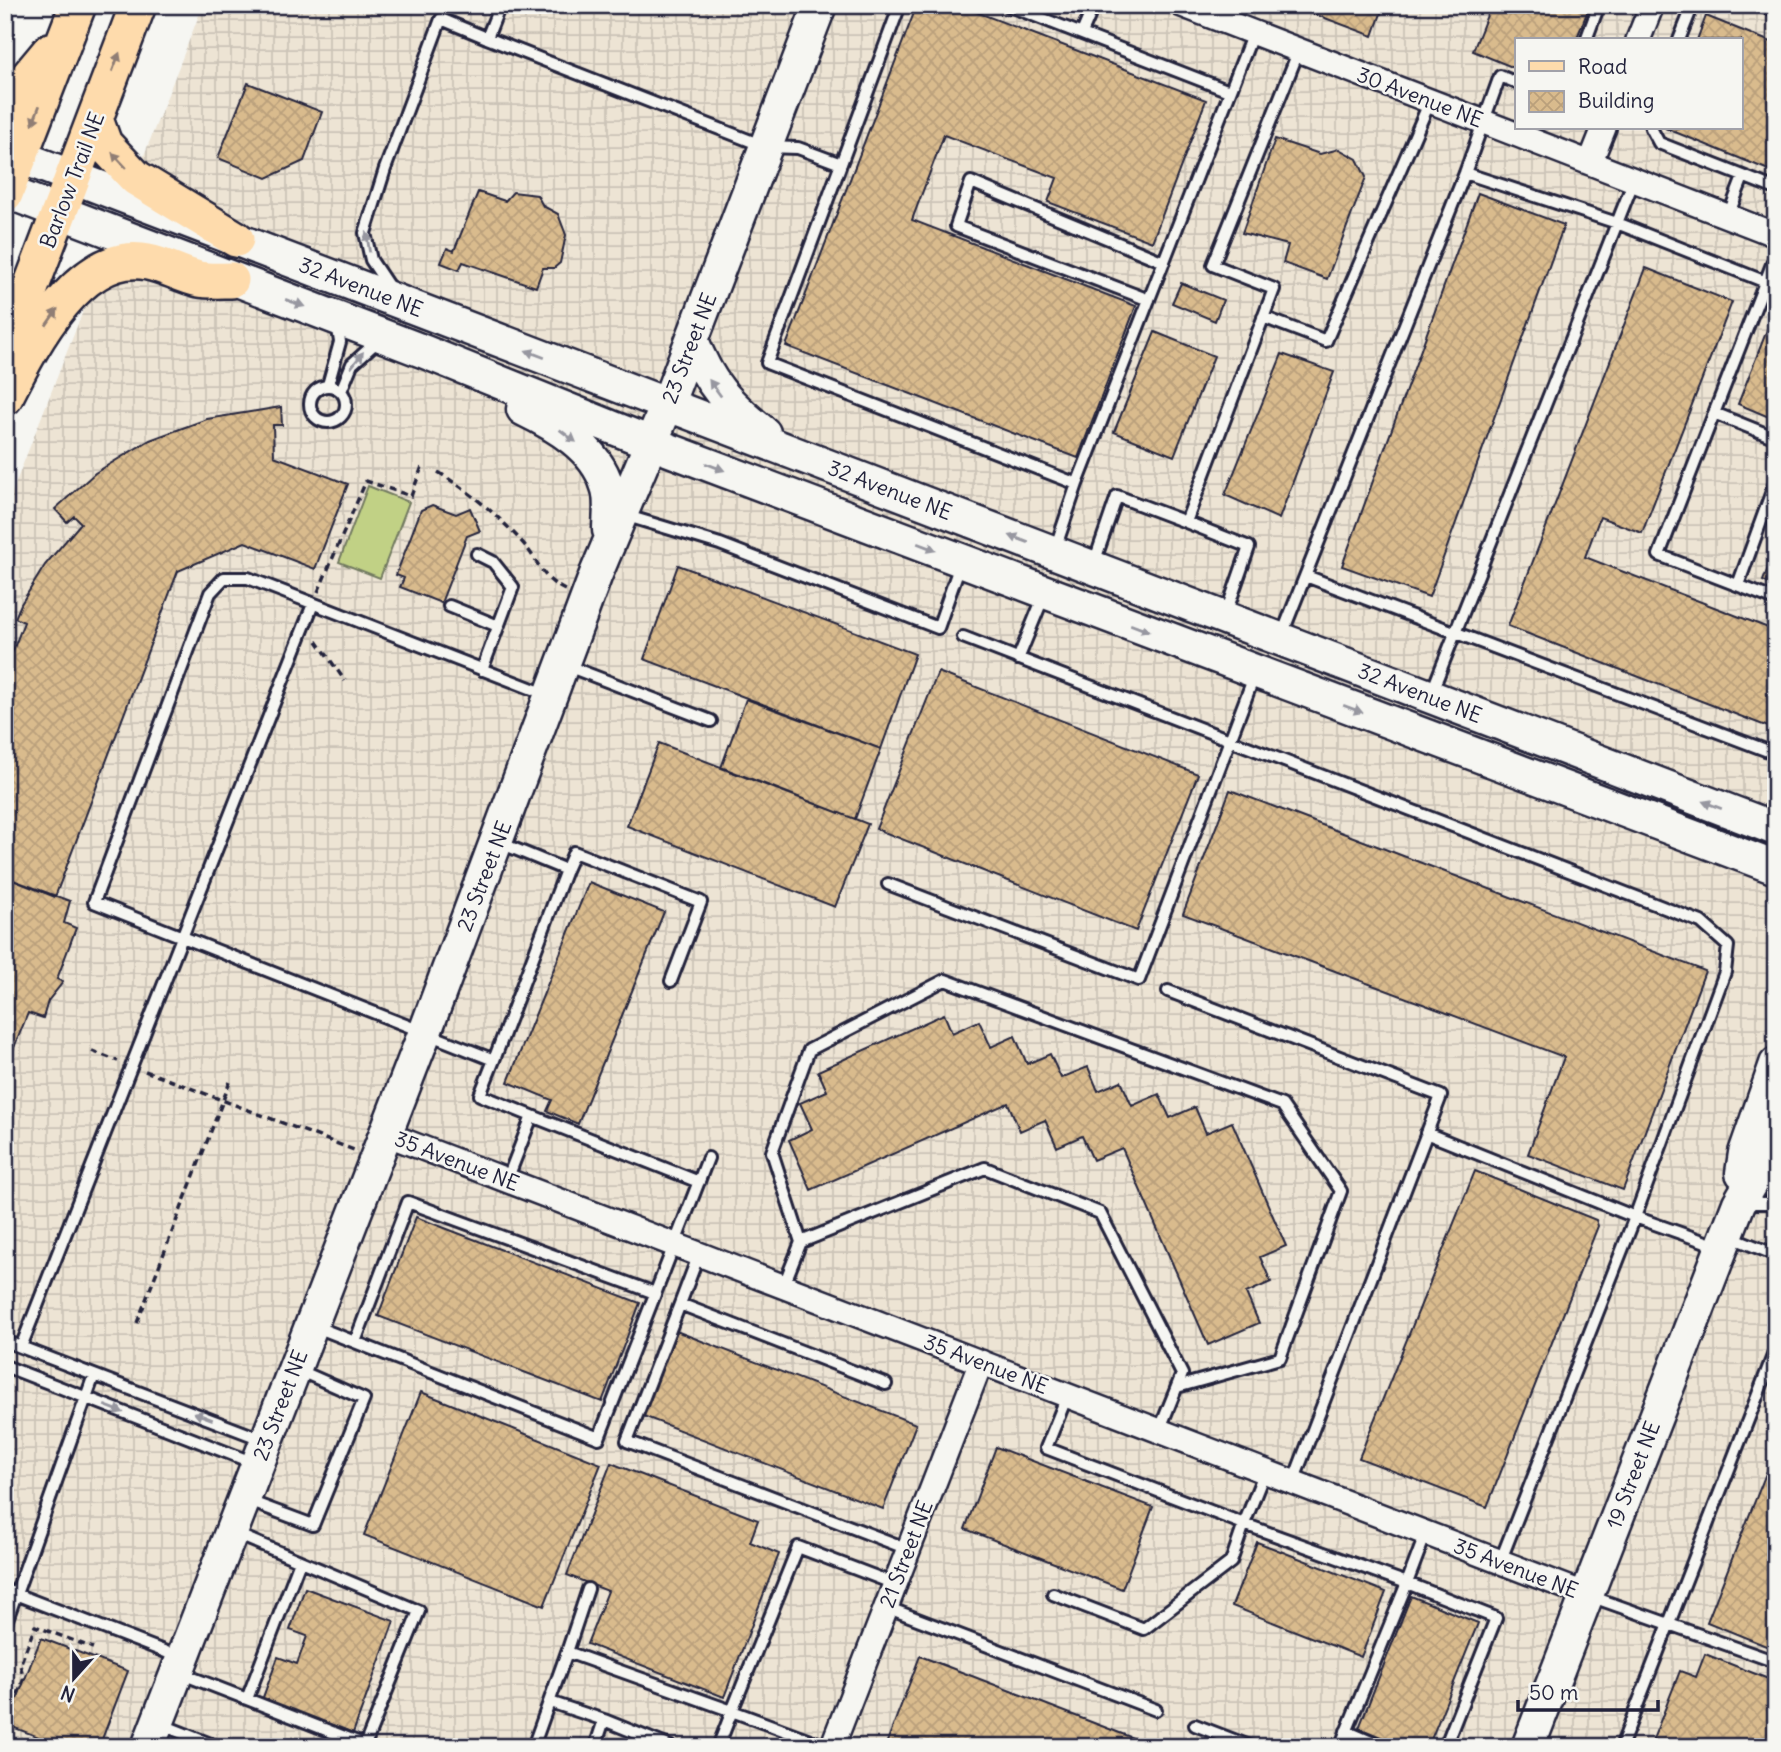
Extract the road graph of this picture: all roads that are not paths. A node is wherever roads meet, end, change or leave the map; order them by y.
1 (138, 5) edge
2 (500, 5) edge
3 (820, 5) edge
4 (900, 5) edge
5 (1007, 5) edge
6 (1094, 5) edge
7 (1182, 5) edge
8 (1599, 5) edge
9 (1652, 5) edge
10 (1693, 5) edge
11 (1760, 5) edge
12 (1776, 12) edge
13 (73, 18) edge
14 (1083, 33) junction
15 (1253, 33) junction
16 (487, 38) junction
17 (1587, 38) edge
18 (1640, 38) edge
19 (1680, 38) edge
20 (1299, 50) junction
21 (1515, 82) edge
22 (1229, 91) junction
23 (1430, 101) junction
24 (5, 105) edge
25 (95, 118) junction
26 (1483, 122) junction
27 (1603, 130) edge
28 (1652, 130) edge
29 (766, 147) junction
30 (13, 154) edge
31 (1590, 163) junction
32 (841, 164) junction
33 (1465, 173) junction
34 (73, 177) junction
35 (1743, 177) junction
36 (1634, 180) junction
37 (1776, 189) edge
38 (6, 192) edge
39 (59, 213) junction
40 (1728, 216) junction
41 (1617, 223) junction
42 (1776, 235) edge
43 (236, 239) junction
44 (1776, 254) edge
45 (1164, 262) junction
46 (231, 280) junction
47 (1770, 284) edge
48 (1149, 300) junction
49 (399, 301) junction
50 (335, 317) junction
51 (1263, 317) junction
52 (383, 336) junction
53 (692, 340) junction
54 (425, 352) junction
55 (5, 355) edge
56 (328, 385) junction
57 (341, 391) junction
58 (5, 397) edge
59 (667, 405) junction
60 (1714, 414) junction
61 (1776, 438) edge
62 (651, 443) junction
63 (784, 450) junction
64 (1776, 480) edge
65 (1077, 484) junction
66 (621, 514) junction
67 (1186, 522) junction
68 (610, 544) junction
69 (1054, 552) junction
70 (477, 554) dead end
71 (962, 560) junction
72 (1093, 567) junction
73 (1306, 576) junction
74 (1738, 585) junction
75 (1045, 592) junction
76 (1776, 600) edge
77 (313, 604) junction
78 (449, 606) dead end
79 (1224, 618) junction
80 (498, 626) junction
81 (1455, 634) junction
82 (963, 638) dead end
83 (1280, 640) junction
84 (1018, 659) junction
85 (563, 664) junction
86 (481, 670) junction
87 (1256, 672) junction
88 (551, 696) junction
89 (1430, 697) junction
90 (711, 721) dead end
91 (1229, 740) junction
92 (1776, 754) edge
93 (1776, 829) edge
94 (496, 842) junction
95 (1716, 846) junction
96 (1776, 868) edge
97 (566, 870) junction
98 (888, 884) dead end
99 (1776, 891) edge
100 (183, 937) junction
101 (671, 981) dead end
102 (1168, 991) dead end
103 (425, 1032) junction
104 (494, 1060) junction
105 (1776, 1064) edge
106 (533, 1116) junction
107 (1776, 1132) edge
108 (1426, 1133) junction
109 (386, 1134) junction
110 (708, 1158) dead end
111 (507, 1180) junction
112 (699, 1182) junction
113 (1739, 1203) junction
114 (1776, 1203) edge
115 (1635, 1217) junction
116 (1724, 1241) junction
117 (801, 1242) junction
118 (674, 1245) junction
119 (699, 1254) junction
120 (1776, 1255) edge
121 (783, 1287) junction
122 (655, 1293) junction
123 (680, 1304) junction
124 (311, 1325) junction
125 (5, 1341) edge
126 (355, 1342) junction
127 (21, 1347) junction
128 (1776, 1348) edge
129 (981, 1362) junction
130 (5, 1366) edge
131 (295, 1368) junction
132 (94, 1375) junction
133 (886, 1384) dead end
134 (1177, 1387) junction
135 (1068, 1396) junction
136 (86, 1398) junction
137 (1159, 1431) junction
138 (262, 1452) junction
139 (1265, 1471) junction
140 (1293, 1482) junction
141 (243, 1500) junction
142 (1244, 1524) junction
143 (231, 1532) junction
144 (1426, 1533) junction
145 (908, 1549) junction
146 (300, 1561) junction
147 (1500, 1562) junction
148 (1407, 1583) junction
149 (895, 1584) junction
150 (588, 1589) dead end
151 (5, 1590) edge
152 (17, 1594) junction
153 (1053, 1594) dead end
154 (1587, 1595) junction
155 (886, 1607) junction
156 (5, 1625) edge
157 (1667, 1626) junction
158 (567, 1652) junction
159 (1776, 1662) edge
160 (179, 1665) junction
161 (247, 1699) junction
162 (550, 1702) junction
163 (1156, 1710) dead end
164 (732, 1711) junction
165 (604, 1720) junction
166 (1195, 1725) dead end
167 (1346, 1731) junction
168 (152, 1735) edge
169 (218, 1747) edge
170 (533, 1747) edge
171 (595, 1747) edge
172 (671, 1747) edge
173 (718, 1747) edge
174 (831, 1747) edge
175 (1252, 1747) edge
176 (1340, 1747) edge
177 (1383, 1747) edge
178 (1445, 1747) edge
179 (1528, 1747) edge
180 (1621, 1747) edge

25 -> 1 main road, Barlow Trail NE
2 - 16 lane
3 - 29 main road, 23 Street NE
4 - 32 lane
5 - 14 lane
6 - 14 lane
7 - 15 street, 30 Avenue NE
8 - 17 lane
9 - 18 street
10 - 19 lane
11 - 12 lane
13 - 24 main road
13 -> 30 main road
14 - 22 lane
15 - 20 street, 30 Avenue NE
15 - 22 lane
16 - 29 lane
49 -> 16 lane
20 - 23 street, 30 Avenue NE
20 - 51 lane
21 - 26 lane
22 - 45 lane
23 - 26 street, 30 Avenue NE
23 - 51 lane
25 - 34 main road, Barlow Trail NE
43 -> 25 main road
26 - 31 street, 30 Avenue NE
26 - 33 lane
27 - 31 street
28 - 35 lane
29 - 32 lane
29 - 53 main road, 23 Street NE
30 - 34 main road, 32 Avenue NE
30 - 38 main road
31 - 36 street, 30 Avenue NE
32 - 65 lane
33 - 41 lane
33 - 73 lane
34 - 39 main road, Barlow Trail NE
34 - 43 main road, 32 Avenue NE
35 - 37 lane
35 - 40 lane
36 - 40 street, 30 Avenue NE
36 - 41 lane
38 - 39 main road, 32 Avenue NE
39 - 46 main road, 32 Avenue NE
39 - 55 main road, Barlow Trail NE
40 - 42 street, 30 Avenue NE
41 - 47 lane
41 - 81 lane
43 - 49 main road, 32 Avenue NE
44 - 47 lane
45 - 48 lane
45 - 48 lane
46 -> 50 main road, 32 Avenue NE
58 -> 46 main road
47 - 60 lane
48 - 65 lane
59 -> 49 main road, 32 Avenue NE
50 - 52 main road, 32 Avenue NE
50 - 56 lane
51 - 67 lane
52 - 54 main road, 32 Avenue NE
57 -> 52 lane
53 - 59 main road, 23 Street NE
63 -> 53 main road
54 - 62 main road, 32 Avenue NE
54 -> 68 main road
56 - 57 lane
56 - 57 lane
59 - 62 main road, 23 Street NE
59 - 63 main road, 32 Avenue NE
60 - 61 lane
60 - 74 lane
62 - 66 main road, 23 Street NE
62 -> 71 main road, 32 Avenue NE
69 -> 63 main road, 32 Avenue NE
64 - 74 lane
65 - 69 lane
66 - 68 main road, 23 Street NE
66 - 71 lane
67 - 72 lane
67 - 79 lane
68 - 85 main road, 23 Street NE
69 - 72 main road, 32 Avenue NE
70 - 80 lane
71 - 75 main road, 32 Avenue NE
72 - 79 main road, 32 Avenue NE
73 - 81 lane
73 - 83 lane
74 - 76 lane
75 - 84 lane
75 -> 87 main road, 32 Avenue NE
77 - 86 lane
77 - 100 lane
77 - 100 lane
78 - 80 lane
79 - 83 main road, 32 Avenue NE
80 - 86 lane
81 - 89 lane
81 - 92 lane
82 - 84 lane
83 - 89 main road, 32 Avenue NE
84 - 91 lane
85 - 88 main road, 23 Street NE
85 - 90 lane
86 - 88 lane
87 - 91 lane
87 -> 95 main road, 32 Avenue NE
88 - 94 main road, 23 Street NE
93 -> 89 main road, 32 Avenue NE
91 - 98 lane
91 - 115 lane
94 - 97 lane
94 - 103 main road, 23 Street NE
95 - 96 main road, 32 Avenue NE
95 - 99 main road
97 - 101 lane
97 - 104 lane
100 - 103 lane
100 - 127 lane
102 - 108 lane
103 - 104 lane
103 - 109 main road, 23 Street NE
104 - 106 lane
105 - 113 main road, 19 Street NE
106 - 111 lane
106 - 112 lane
107 - 113 main road, 19 Street NE
108 - 115 lane
108 - 140 lane
109 - 111 street, 35 Avenue NE
109 - 124 main road, 23 Street NE
110 - 112 lane
111 - 118 street, 35 Avenue NE
112 - 118 lane
113 - 114 lane
113 - 116 main road, 19 Street NE
115 - 116 lane
115 - 147 lane
116 - 120 lane
116 - 154 main road, 19 Street NE
117 - 121 lane
117 - 134 lane
117 - 134 lane
118 - 119 street, 35 Avenue NE
118 - 122 lane
119 - 121 street, 35 Avenue NE
119 - 123 lane
121 - 129 street, 35 Avenue NE
122 - 126 lane
122 - 126 lane
123 - 133 lane
123 - 145 lane
124 - 126 lane
124 - 131 main road, 23 Street NE
125 - 127 lane
127 - 132 lane
128 - 157 lane
129 - 135 street, 35 Avenue NE
129 - 145 street, 21 Street NE
130 - 136 lane
131 - 138 main road, 23 Street NE
131 - 141 lane
132 - 136 lane
138 -> 132 lane
134 - 137 lane
135 - 137 street, 35 Avenue NE
135 - 142 lane
136 -> 138 lane
136 - 152 lane
137 - 139 street, 35 Avenue NE
138 - 141 main road, 23 Street NE
139 - 140 street, 35 Avenue NE
139 - 142 lane
140 - 144 street, 35 Avenue NE
141 - 143 main road, 23 Street NE
142 - 148 lane
142 - 153 lane
143 - 146 lane
143 - 160 main road, 23 Street NE
144 - 147 street, 35 Avenue NE
144 - 148 lane
145 - 149 street, 21 Street NE
146 - 161 lane
146 - 161 lane
147 - 154 street, 35 Avenue NE
148 - 167 lane
148 - 178 lane
149 - 155 street, 21 Street NE
149 - 164 lane
150 - 158 lane
151 - 152 lane
152 - 156 lane
152 - 160 lane
154 - 157 lane
154 - 179 main road, 19 Street NE
155 - 163 lane
155 - 174 street, 21 Street NE
157 - 159 lane
157 - 180 lane
158 - 162 lane
158 - 164 lane
160 - 161 lane
160 - 168 main road, 23 Street NE
162 - 165 lane
162 - 170 lane
164 - 173 lane
164 - 174 lane
165 - 171 lane
165 - 172 lane
166 - 175 lane
167 - 176 lane
167 - 177 lane
168 - 169 lane

